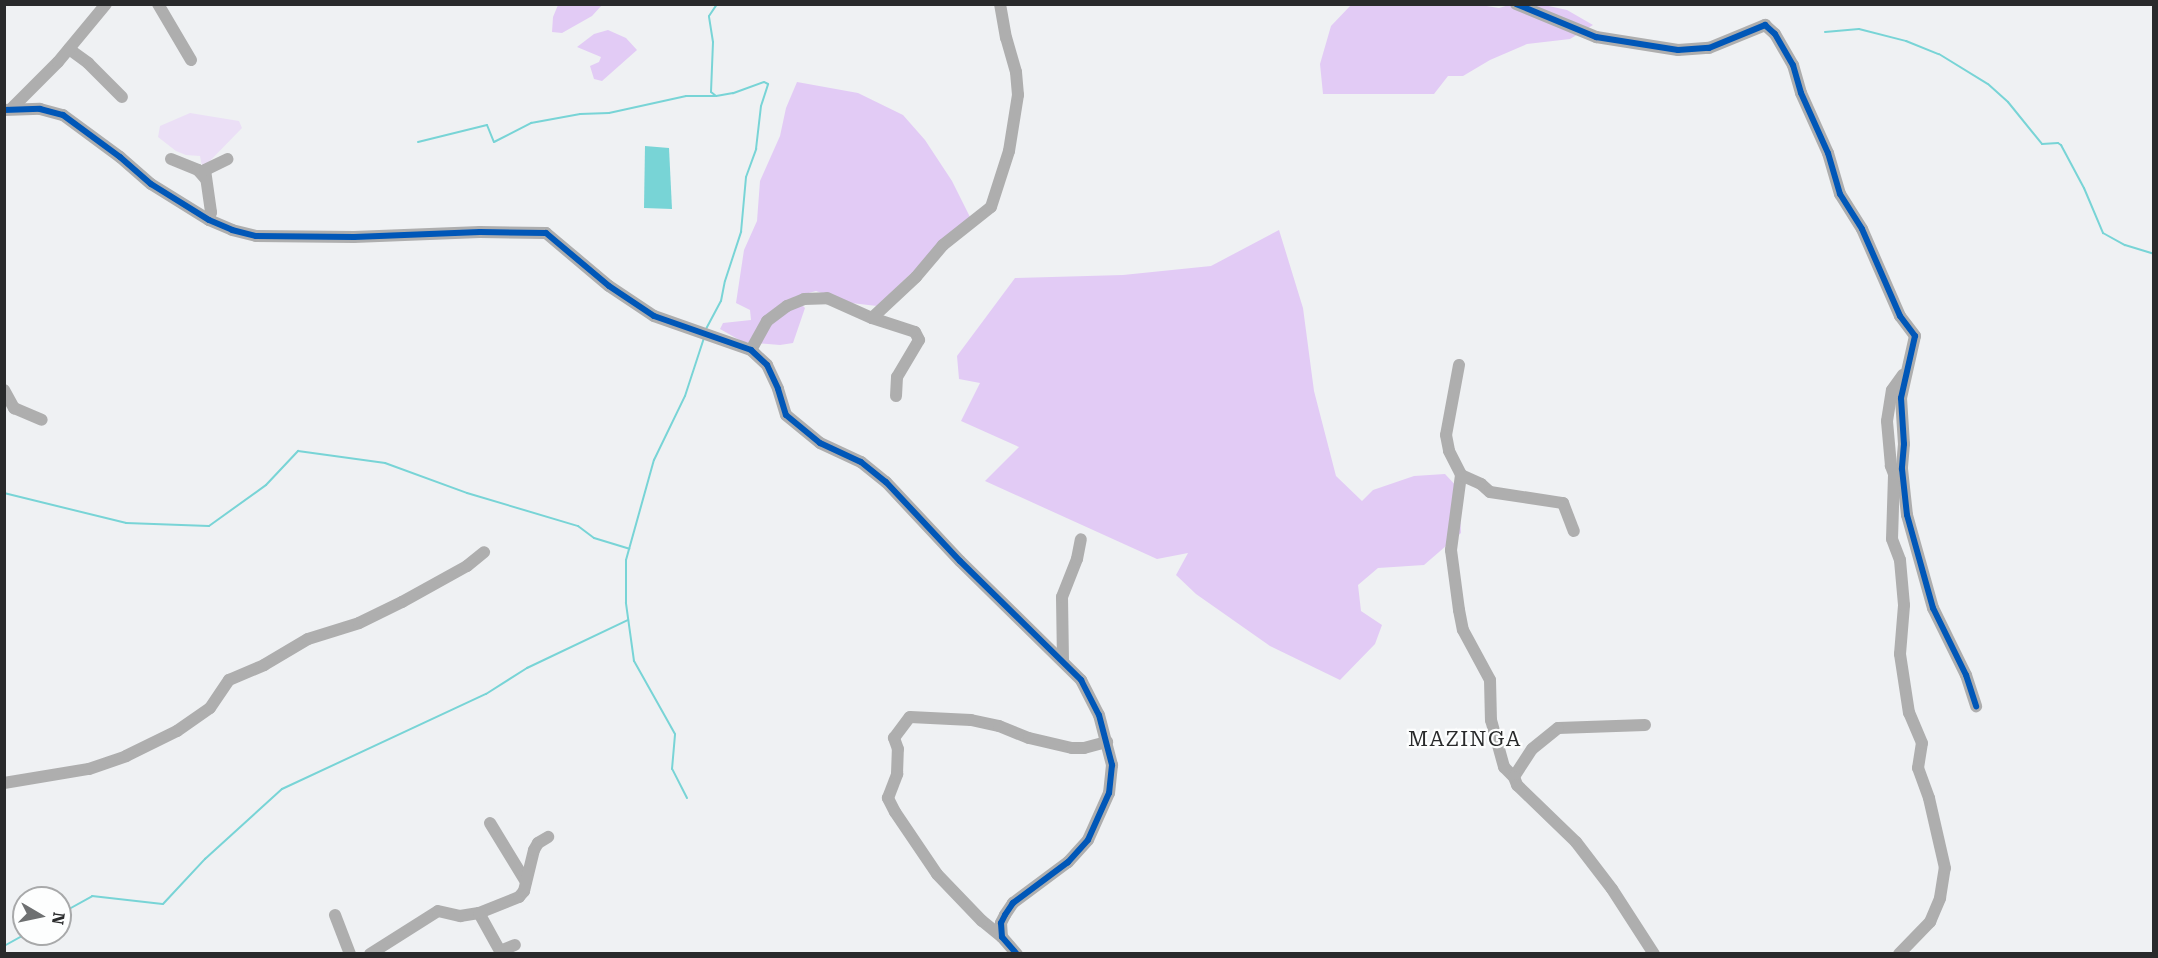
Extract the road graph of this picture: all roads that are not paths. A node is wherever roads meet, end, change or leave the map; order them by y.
1 (158, 4) edge
2 (1000, 4) edge
3 (1516, 4) edge
4 (105, 5) edge
5 (69, 49) junction
6 (191, 60) dead end
7 (122, 97) dead end
8 (8, 109) edge
9 (171, 159) dead end
10 (228, 159) dead end
11 (205, 178) junction
12 (209, 220) junction
13 (872, 318) junction
14 (751, 350) junction
15 (1459, 364) dead end
16 (1910, 367) junction
17 (4, 390) edge
18 (896, 396) dead end
19 (42, 420) dead end
20 (1461, 475) junction
21 (1574, 531) dead end
22 (1082, 539) dead end
23 (483, 552) dead end
24 (1063, 661) junction
25 (1976, 706) dead end
26 (1645, 725) dead end
27 (1107, 742) junction
28 (1514, 777) junction
29 (4, 783) edge
30 (490, 823) dead end
31 (548, 837) dead end
32 (526, 882) junction
33 (479, 913) junction
34 (335, 915) dead end
35 (1002, 937) junction
36 (515, 945) dead end
37 (350, 954) edge
38 (370, 954) edge
39 (1017, 954) edge
40 (1654, 954) edge
41 (1899, 954) edge

1 - 6 street
2 - 13 street
3 - 16 street
4 - 5 street
5 - 7 street
5 - 8 street
8 - 12 street
9 - 11 street
10 - 11 street
11 - 12 street
12 - 14 street
13 - 14 street
13 - 18 street
14 - 24 street
15 - 20 street
16 - 25 street
16 - 41 street
17 - 19 street
20 - 21 street
20 - 28 street
22 - 24 street
23 - 29 street
24 - 27 street
26 - 28 street
27 - 35 street
27 - 35 street
28 - 40 street
30 - 32 street
31 - 32 street
32 - 33 street
33 - 36 street
33 - 38 street
34 - 37 street
35 - 39 street

